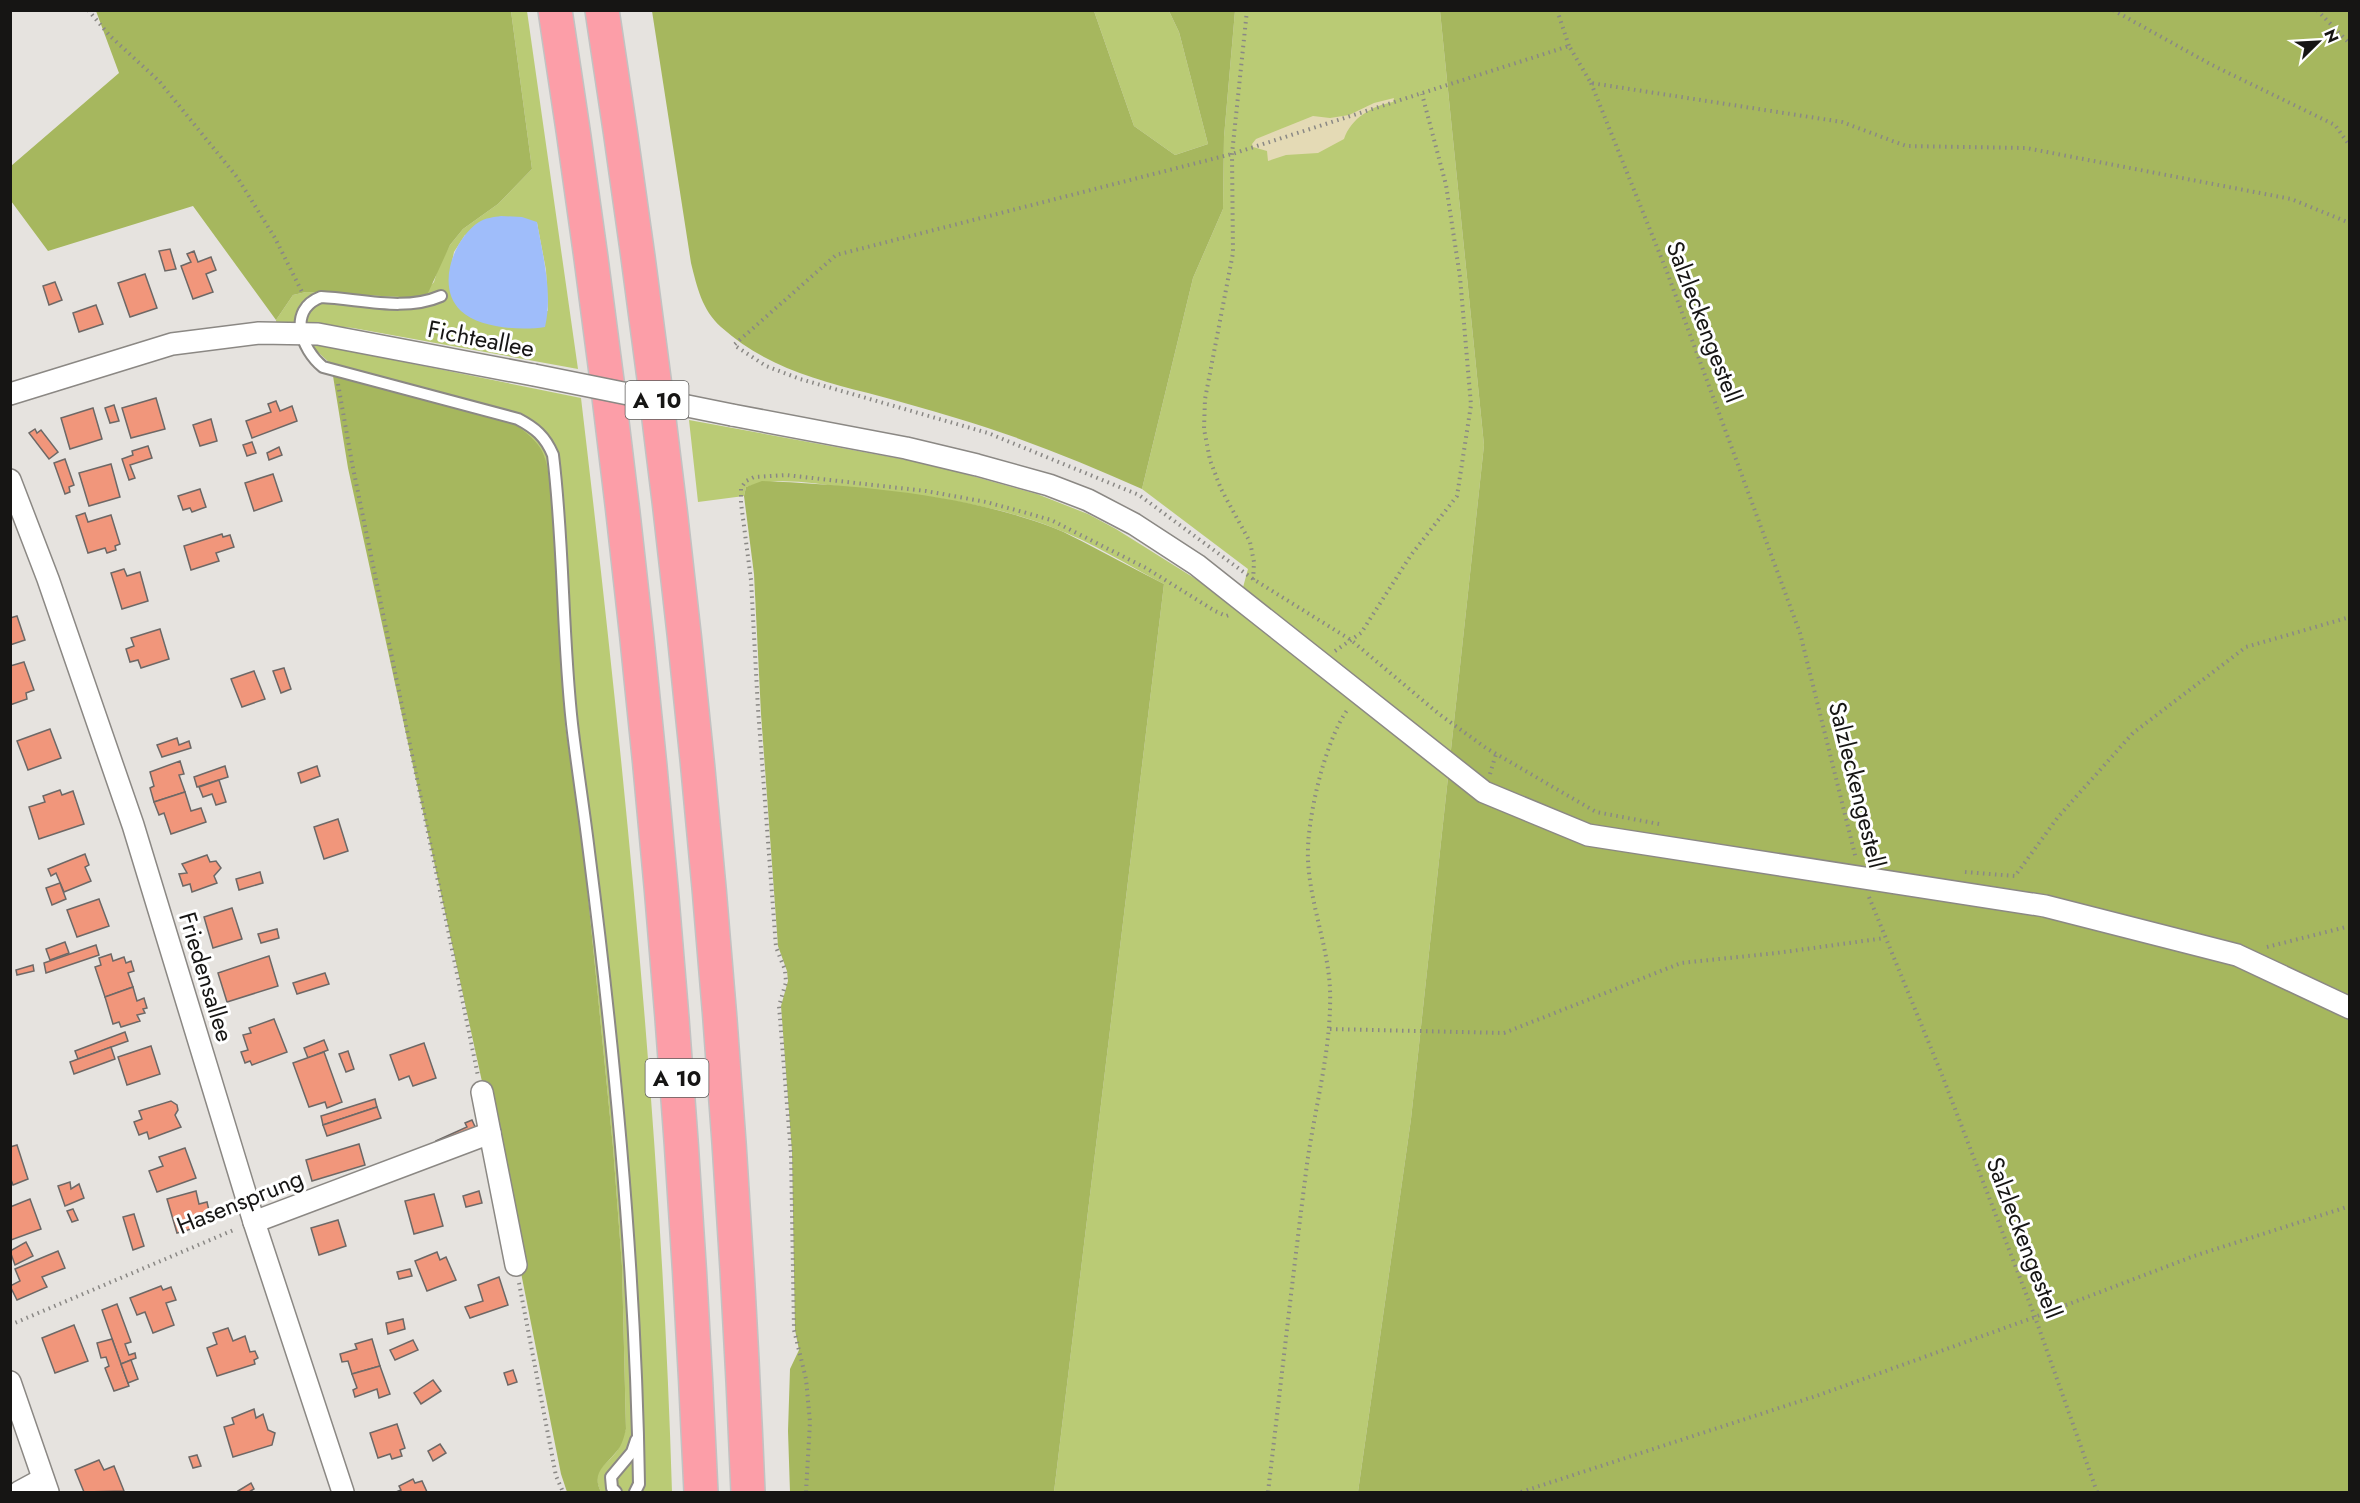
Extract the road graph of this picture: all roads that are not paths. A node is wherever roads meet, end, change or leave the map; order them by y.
1 (555, 10) edge
2 (602, 10) edge
3 (441, 296) dead end
4 (302, 332) junction
5 (10, 394) edge
6 (10, 480) edge
7 (2349, 1008) edge
8 (482, 1092) road end
9 (490, 1133) junction
10 (254, 1222) junction
11 (516, 1265) road end
12 (10, 1382) edge
13 (638, 1432) junction
14 (46, 1486) edge
15 (19, 1492) edge
16 (343, 1492) edge
17 (616, 1492) edge
18 (635, 1492) edge
19 (701, 1492) edge
20 (748, 1492) edge

1 - 19 highway, A 10
2 - 20 highway, A 10
3 - 4 lane
4 - 5 street, Fichteallee
4 - 7 street, Fichteallee, bridge
4 - 13 lane
6 - 10 street, Friedensallee
8 - 9 street
9 - 10 street, Hasensprung
9 - 11 street
10 - 16 street, Friedensallee
12 - 14 street
13 - 17 lane
13 - 18 lane
14 - 15 street

